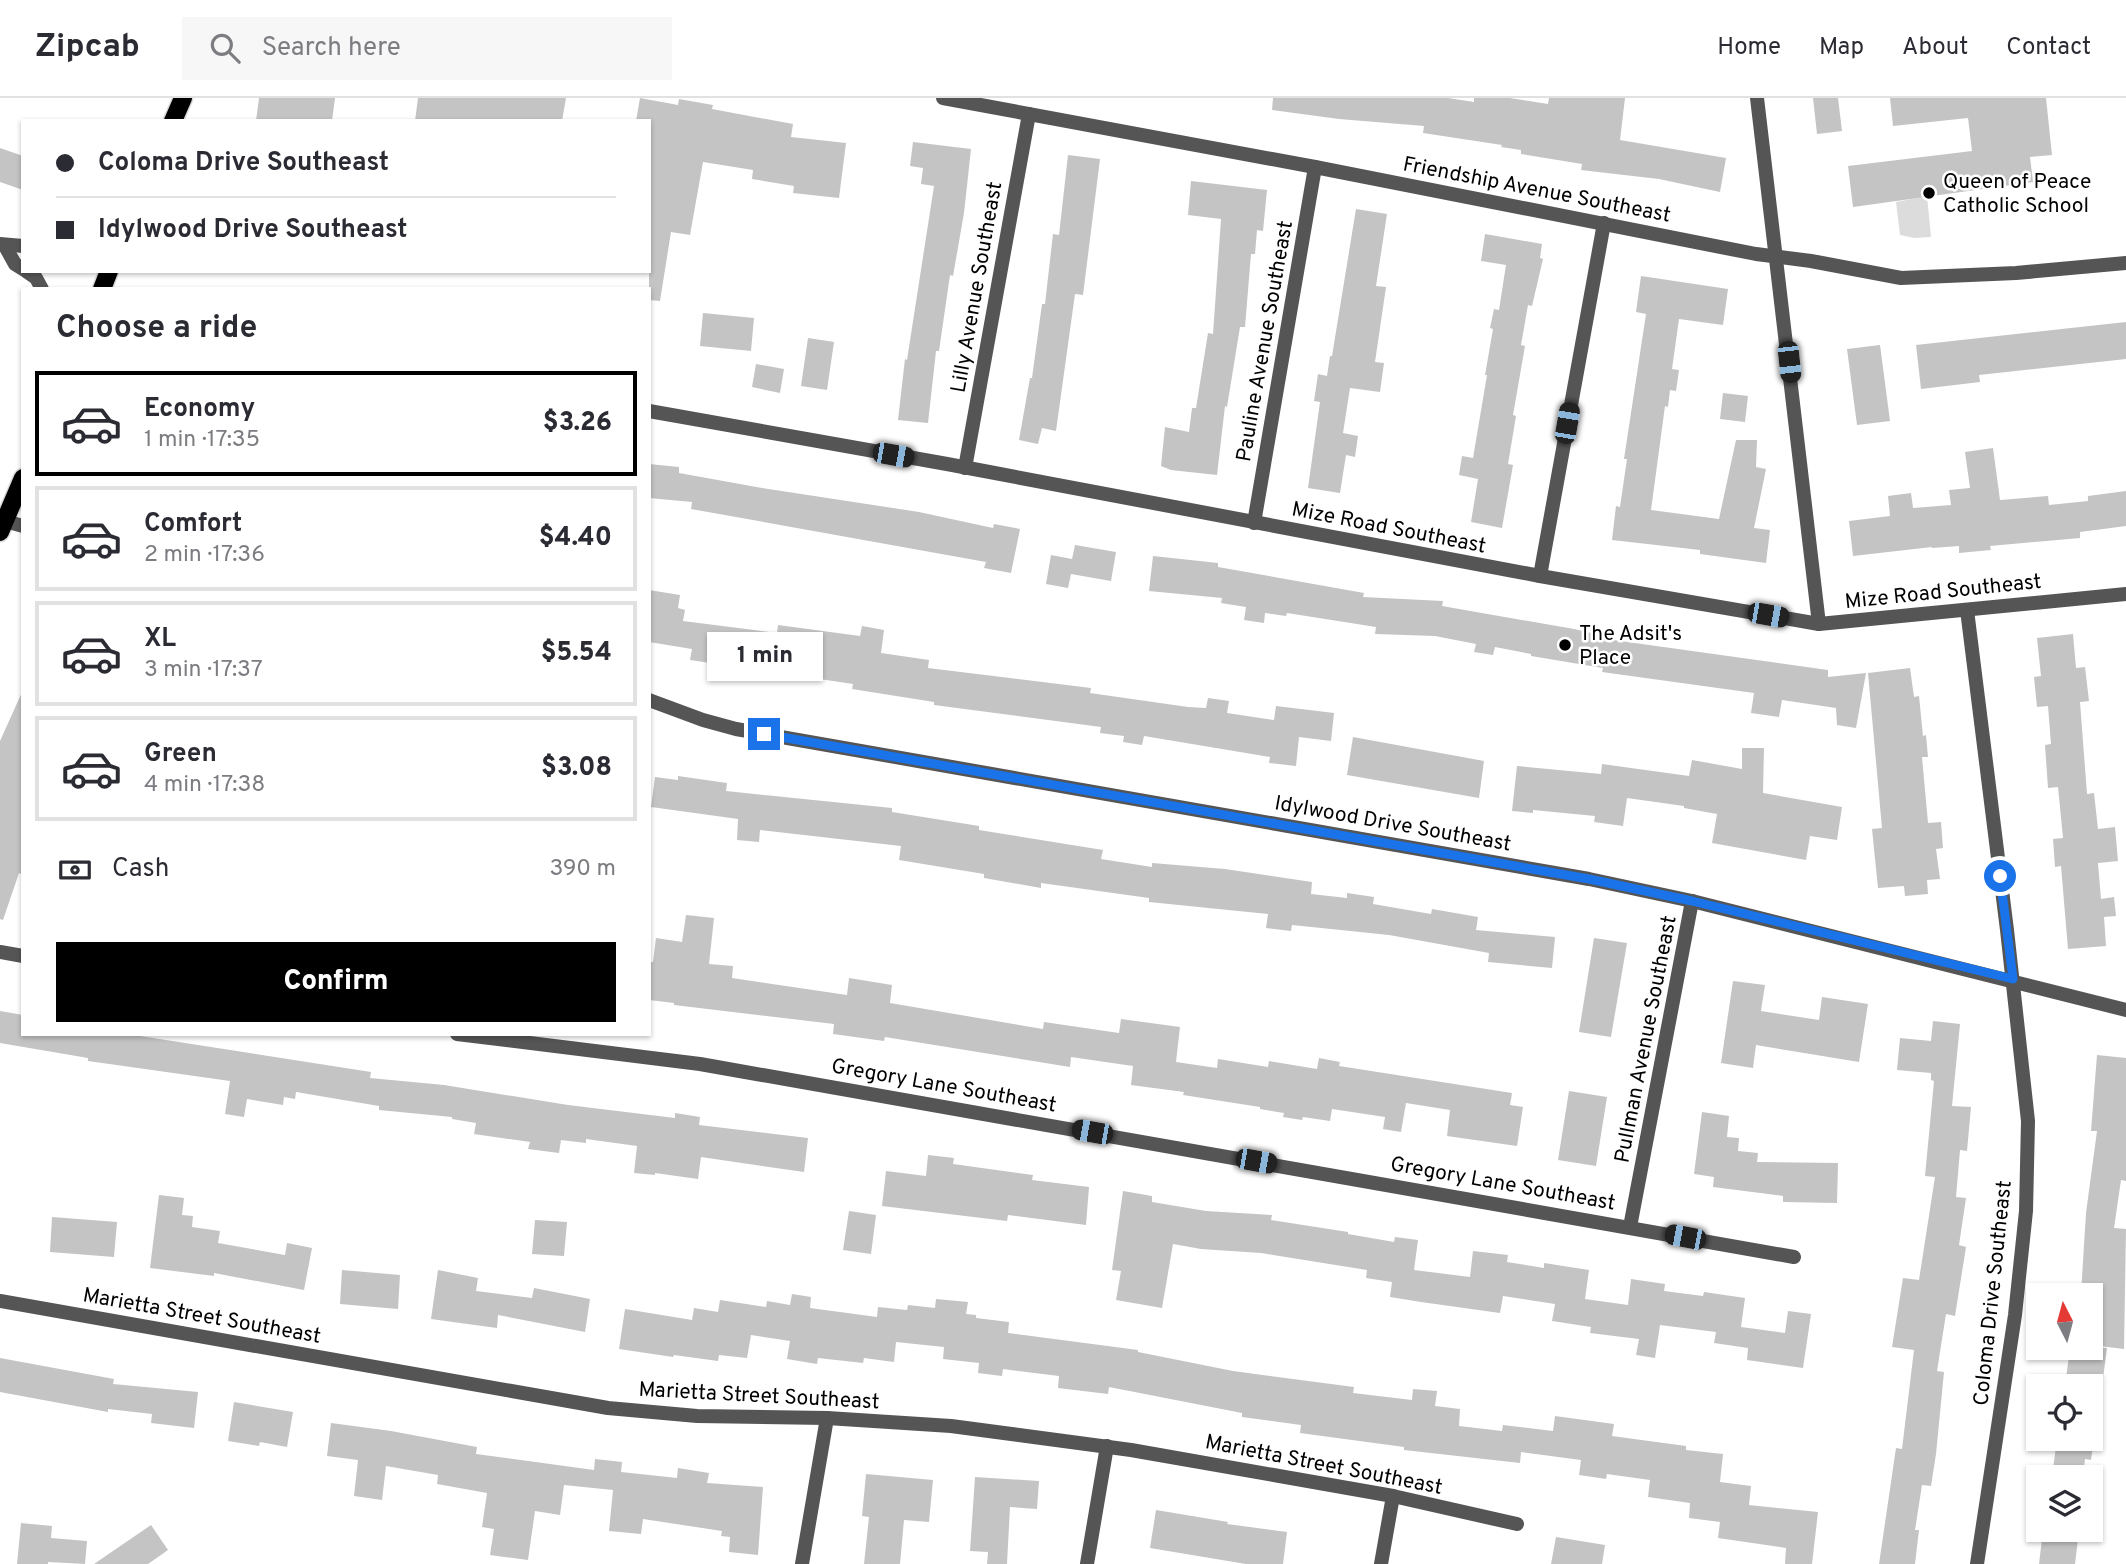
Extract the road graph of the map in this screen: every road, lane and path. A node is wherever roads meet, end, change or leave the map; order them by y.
1 (183, 98) edge
2 (943, 98) edge
3 (1757, 98) edge
4 (1029, 114) junction
5 (174, 119) edge
6 (1315, 167) junction
7 (1604, 223) junction
8 (3, 245) edge
9 (21, 247) edge
10 (1777, 258) junction
11 (2126, 263) edge
12 (21, 268) edge
13 (28, 273) edge
14 (41, 287) edge
15 (651, 411) edge
16 (965, 468) junction
17 (21, 483) edge
18 (1254, 523) junction
19 (2, 526) edge
20 (21, 526) edge
21 (1540, 576) junction
22 (2126, 594) edge
23 (1967, 610) junction
24 (1819, 624) junction
25 (651, 701) edge
26 (1692, 901) junction
27 (0, 952) edge
28 (21, 956) edge
29 (2013, 979) junction
30 (2126, 1010) edge
31 (473, 1036) edge
32 (1630, 1227) junction
33 (1794, 1257) dead end
34 (0, 1301) edge
35 (827, 1418) junction
36 (1107, 1446) junction
37 (1392, 1496) junction
38 (1517, 1524) dead end
39 (803, 1564) edge
40 (1087, 1564) edge
41 (1381, 1564) edge
42 (1977, 1564) edge

1 - 5 main road
2 - 4 street, Friendship Avenue Southeast
3 - 10 street
4 - 6 street, Friendship Avenue Southeast
4 - 16 street, Lilly Avenue Southeast
6 - 7 street, Friendship Avenue Southeast
6 - 18 street, Pauline Avenue Southeast
7 - 10 street, Friendship Avenue Southeast
7 - 21 street
8 - 9 street
8 - 12 street
10 - 11 street, Friendship Avenue Southeast
10 - 24 street
13 - 14 street
15 - 16 street, Mize Road Southeast
16 - 18 street, Mize Road Southeast
17 - 19 main road
18 - 21 street, Mize Road Southeast
19 - 20 street
21 - 24 street, Mize Road Southeast
22 - 23 street, Mize Road Southeast
23 - 24 street, Mize Road Southeast
23 - 29 street, Coloma Drive Southeast
25 - 26 street, Idylwood Drive Southeast
26 - 29 street, Idylwood Drive Southeast
26 - 32 street, Pullman Avenue Southeast
27 - 28 street
29 - 30 street, Idylwood Drive Southeast
29 - 42 street, Coloma Drive Southeast
31 - 32 street, Gregory Lane Southeast
32 - 33 street, Gregory Lane Southeast
34 - 35 street, Marietta Street Southeast
35 - 36 street, Marietta Street Southeast
35 - 39 street
36 - 37 street, Marietta Street Southeast
36 - 40 street
37 - 38 street, Marietta Street Southeast
37 - 41 street

